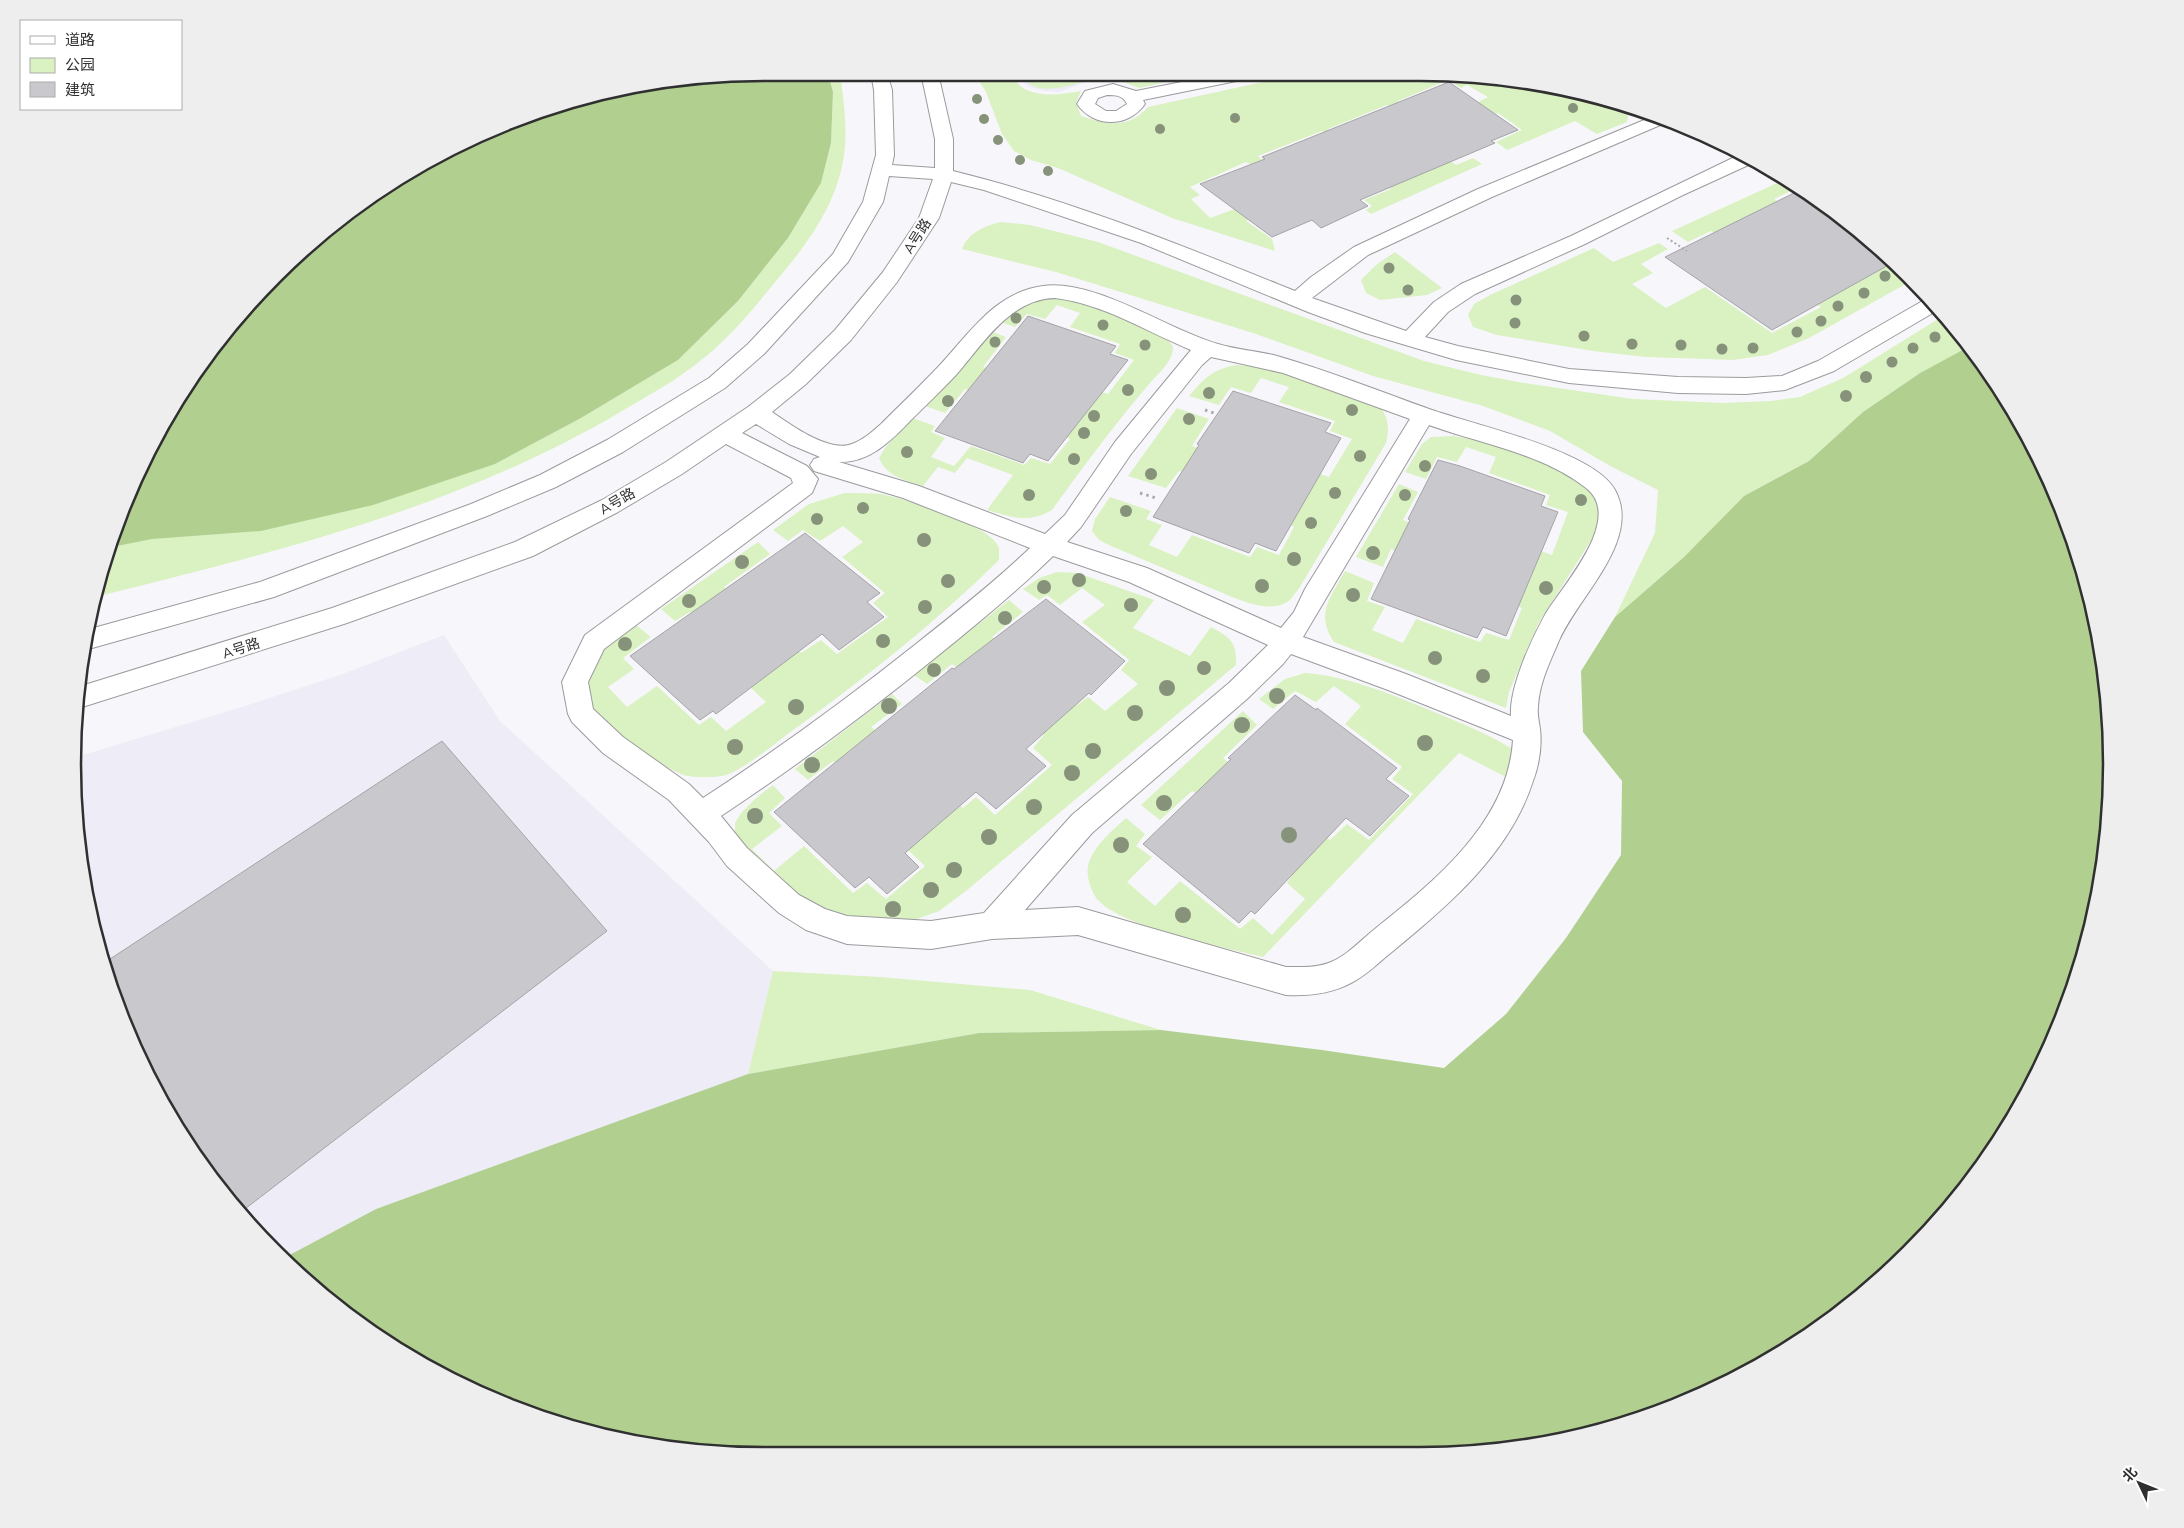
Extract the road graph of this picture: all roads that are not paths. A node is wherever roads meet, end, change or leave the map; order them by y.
1 (881, 81) edge
2 (932, 81) edge
3 (1209, 81) edge
4 (1133, 97) dead end
5 (1652, 122) edge
6 (1740, 162) edge
7 (883, 170) junction
8 (944, 174) junction
9 (1299, 299) junction
10 (1927, 307) edge
11 (1411, 339) junction
12 (1206, 348) junction
13 (756, 413) junction
14 (1423, 416) junction
15 (725, 434) junction
16 (823, 466) junction
17 (1048, 545) junction
18 (93, 638) edge
19 (1287, 642) junction
20 (85, 695) edge
21 (1527, 734) junction
22 (702, 814) junction
23 (992, 925) junction

1 - 7 street
2 - 8 street, A号路
3 - 4 street
5 - 9 street
6 - 11 street
7 - 8 street
7 - 18 street
8 - 9 street
8 - 13 street, A号路
9 - 11 street
10 - 11 street
12 - 14 street
12 - 16 street
12 - 17 street
13 - 15 street, A号路
13 - 16 street
14 - 19 street
14 - 21 street
15 - 16 street
15 - 20 street, A号路
16 - 17 street
16 - 22 street
17 - 19 street
17 - 22 street
19 - 21 street
19 - 23 street
21 - 23 street
22 - 23 street

